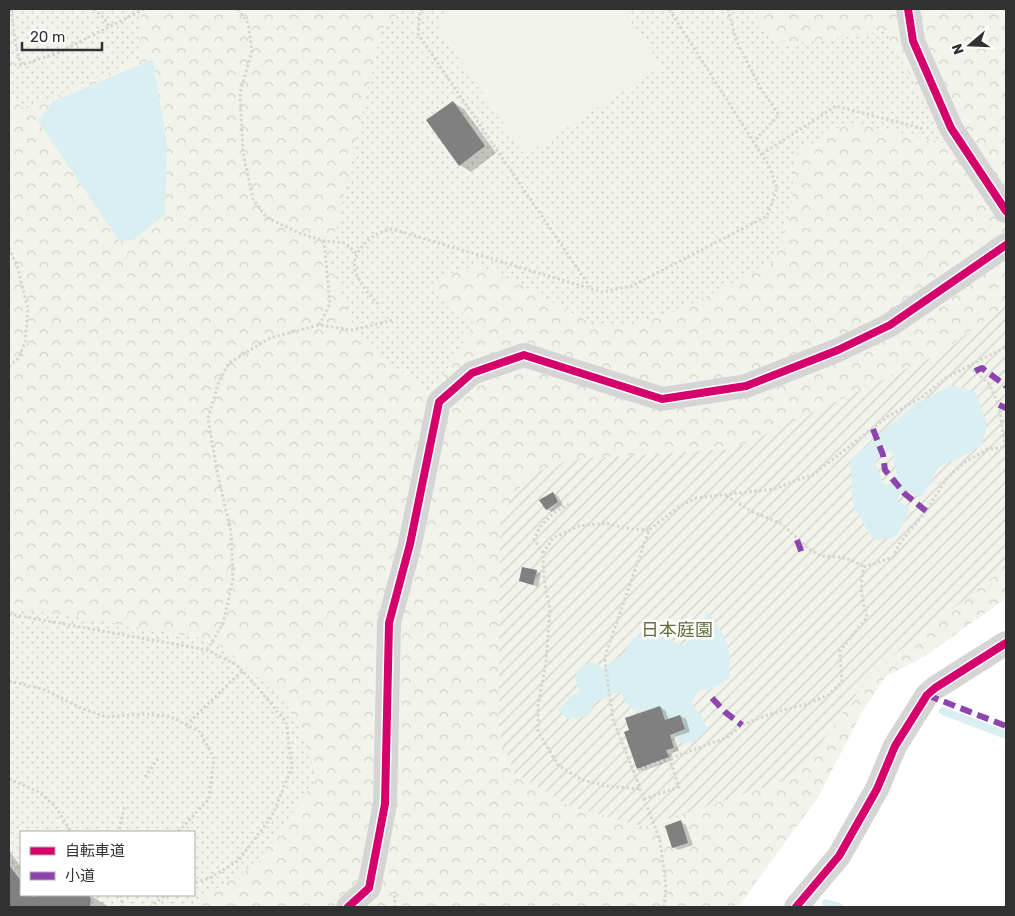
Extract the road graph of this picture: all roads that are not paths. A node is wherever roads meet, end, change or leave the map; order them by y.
1 (908, 9) edge
2 (1006, 211) edge
3 (1006, 245) edge
4 (1006, 643) edge
5 (348, 907) edge
6 (796, 907) edge

1 - 2 street
3 - 5 street
4 - 6 street

